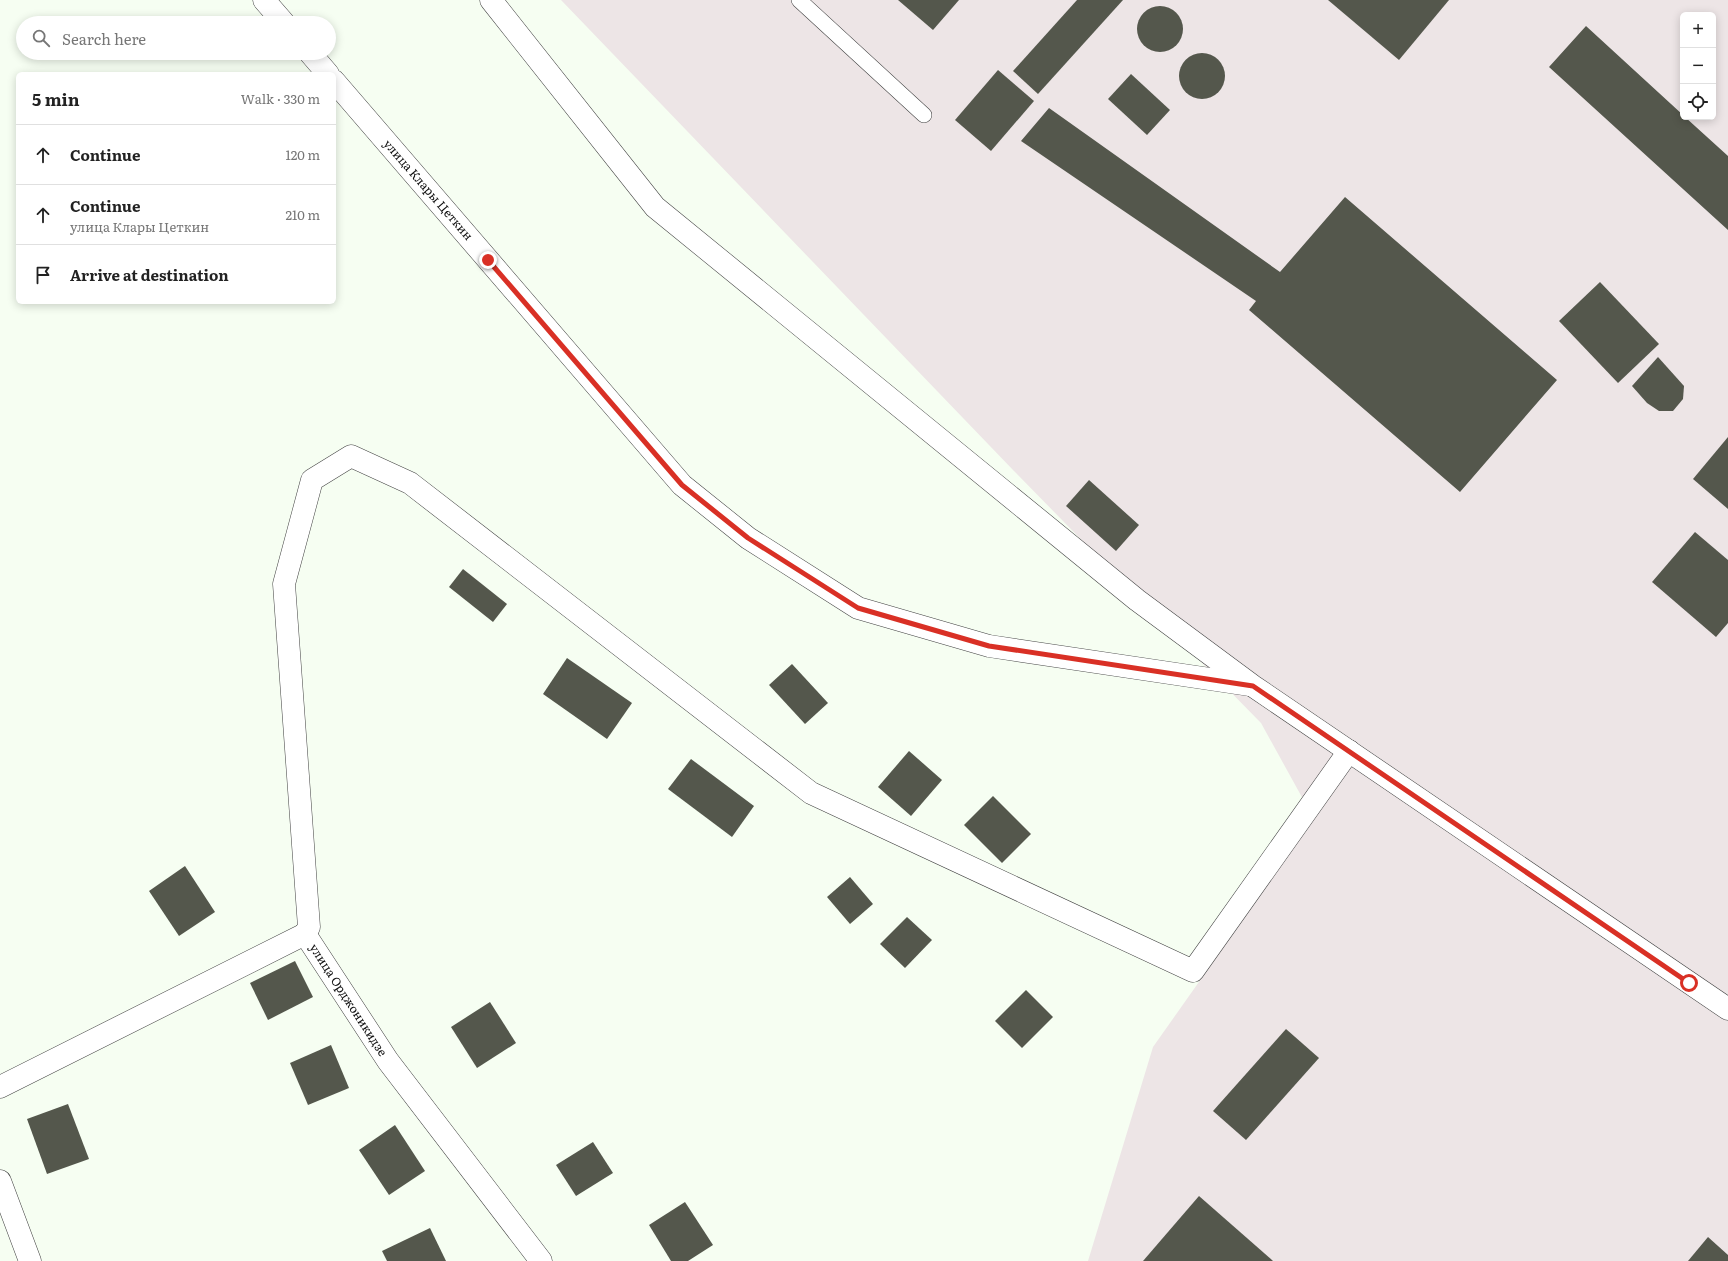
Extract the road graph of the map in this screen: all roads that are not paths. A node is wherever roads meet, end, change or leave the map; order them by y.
1 (264, 0) edge
2 (491, 0) edge
3 (799, 0) edge
4 (278, 16) edge
5 (316, 60) edge
6 (326, 72) edge
7 (336, 83) edge
8 (924, 115) dead end
9 (1253, 686) junction
10 (1349, 751) junction
11 (304, 934) junction
12 (1728, 1009) edge
13 (0, 1087) edge
14 (0, 1181) edge
15 (30, 1261) edge
16 (541, 1261) edge

1 - 4 street
2 - 9 street
3 - 8 lane
5 - 6 street
7 - 9 street, улица Клары Цеткин
9 - 10 street
10 - 11 street
10 - 12 street
11 - 13 street, улица Орджоникидзе
11 - 16 street, улица Орджоникидзе
14 - 15 street

